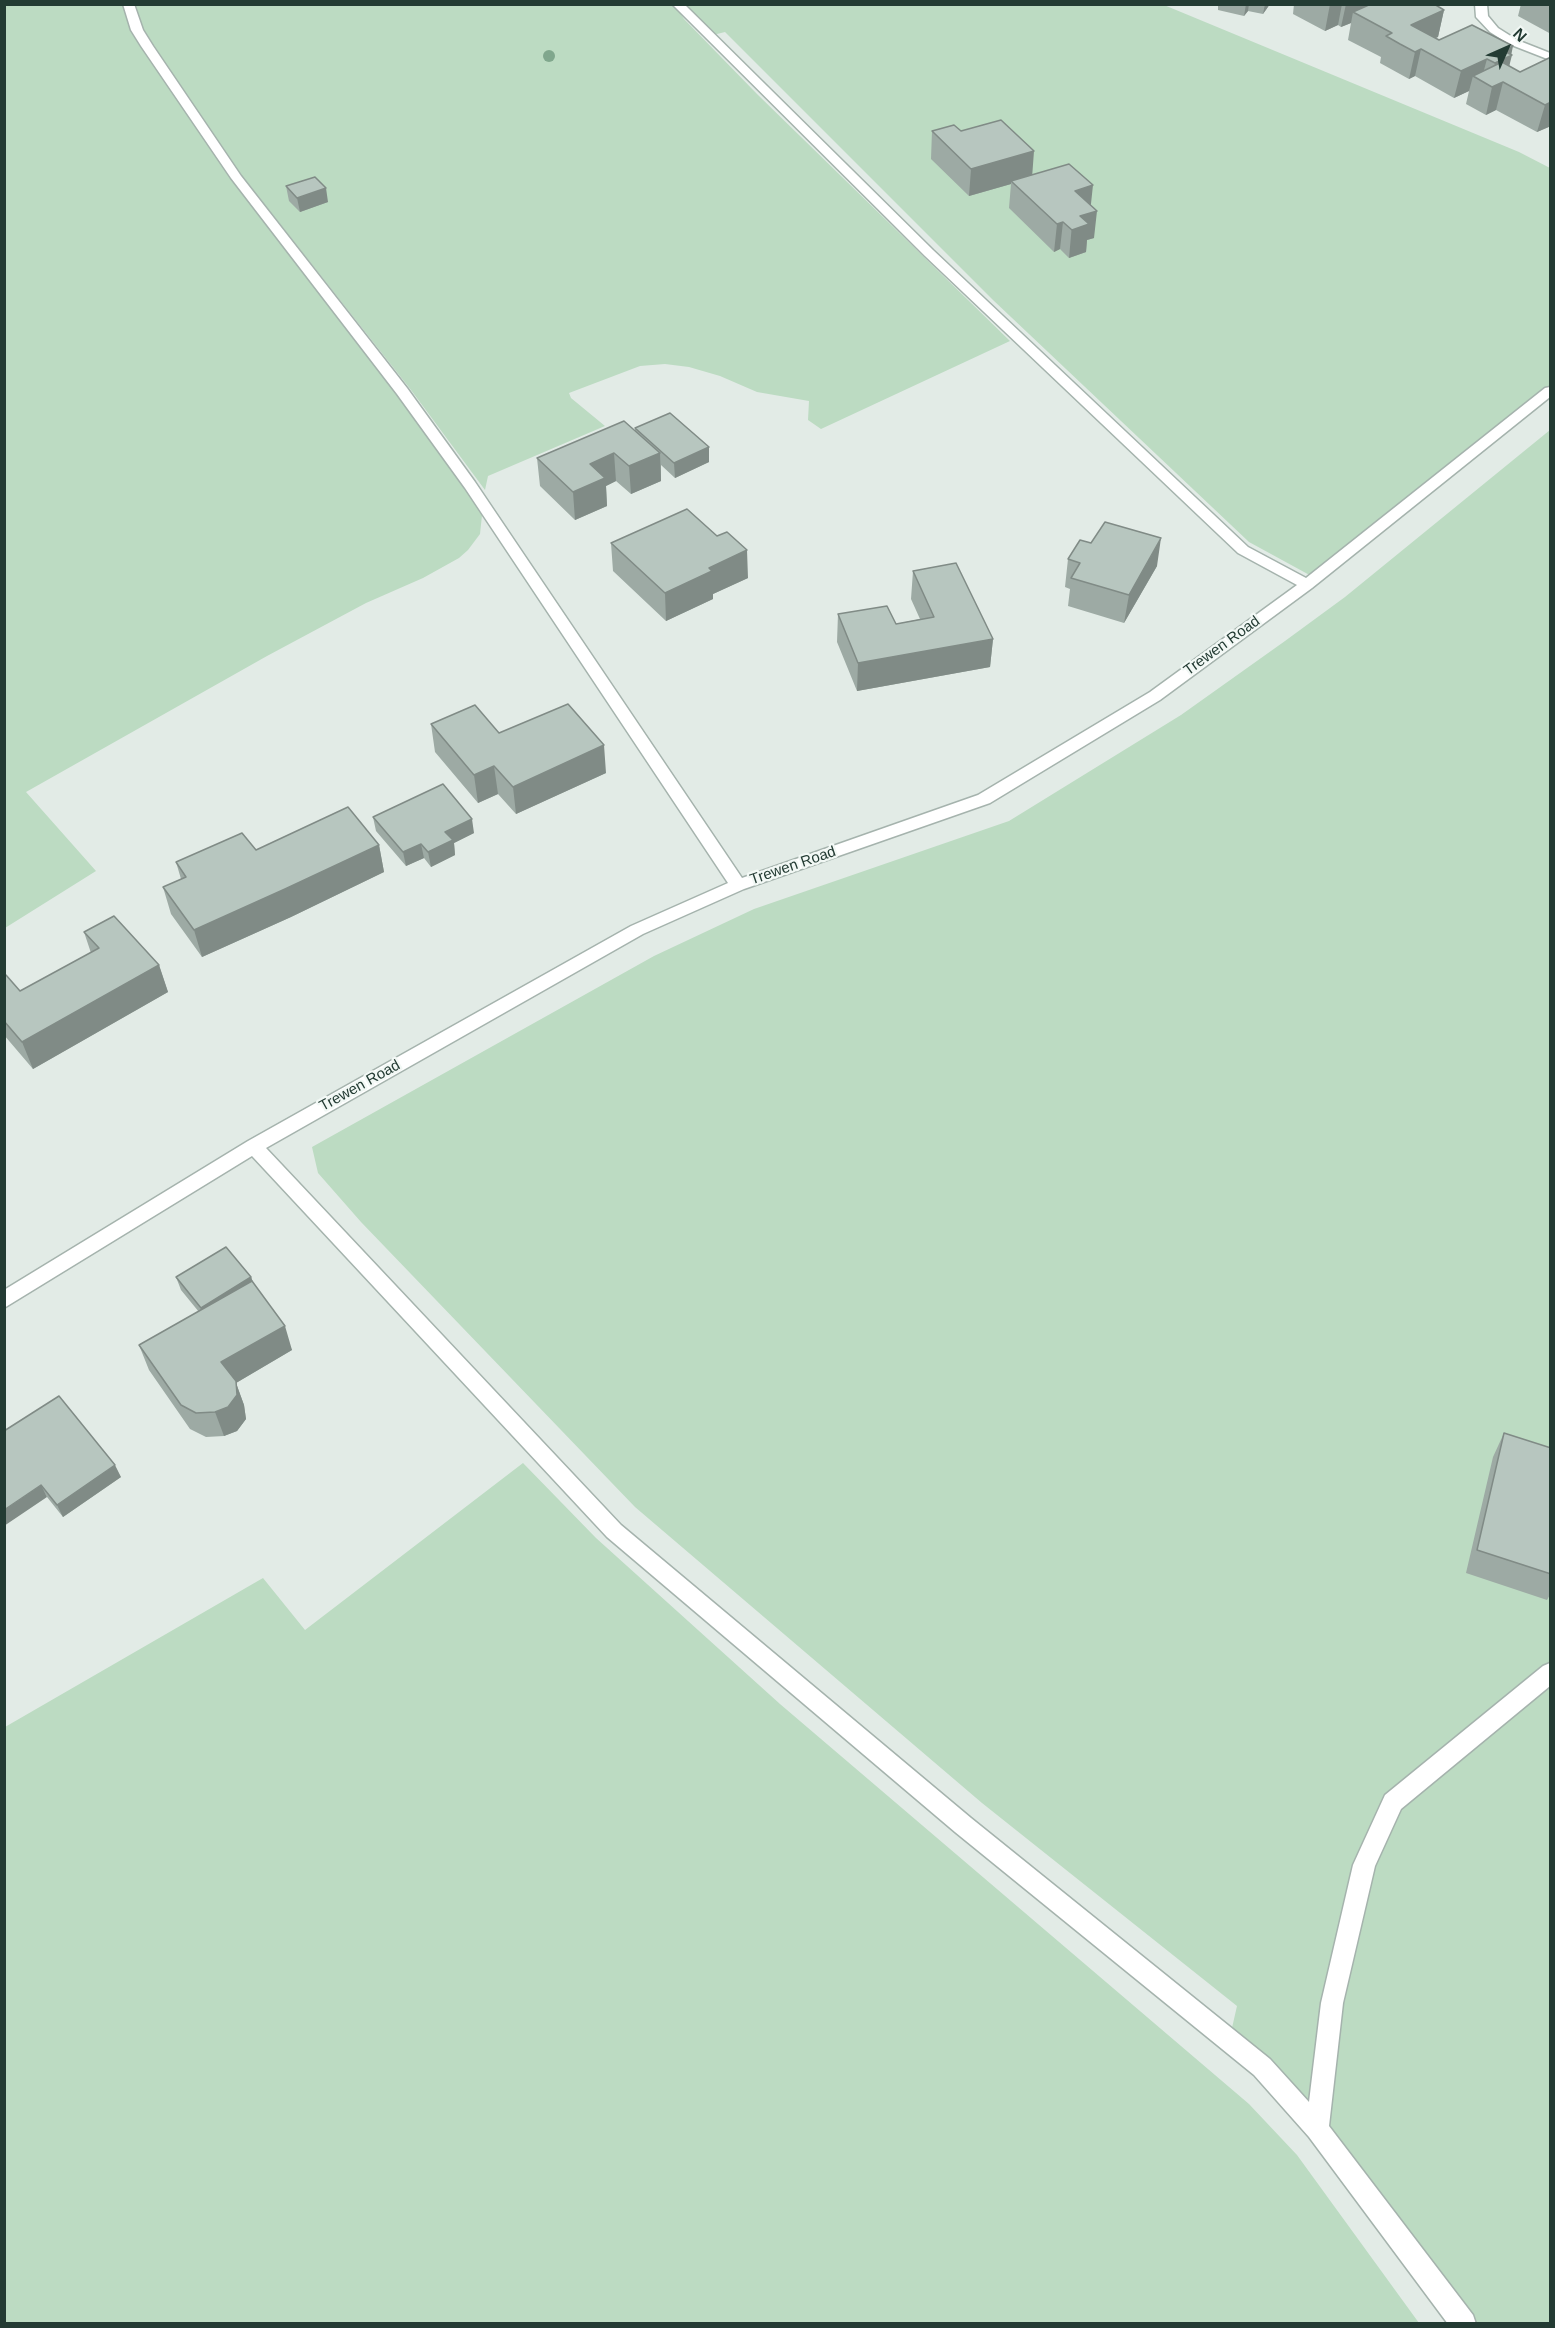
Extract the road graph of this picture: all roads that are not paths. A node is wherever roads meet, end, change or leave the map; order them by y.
1 (128, 4) edge
2 (677, 4) edge
3 (1481, 4) edge
4 (1551, 57) edge
5 (1551, 391) edge
6 (1307, 585) junction
7 (738, 885) junction
8 (254, 1146) junction
9 (4, 1300) edge
10 (1551, 1673) edge
11 (1317, 2128) junction
12 (1464, 2324) edge

1 - 7 street
2 - 6 street
3 - 4 street
5 - 6 street, Trewen Road
6 - 7 street, Trewen Road
7 - 8 street, Trewen Road
8 - 9 street, Trewen Road
8 - 11 street
10 - 11 street
11 - 12 street

